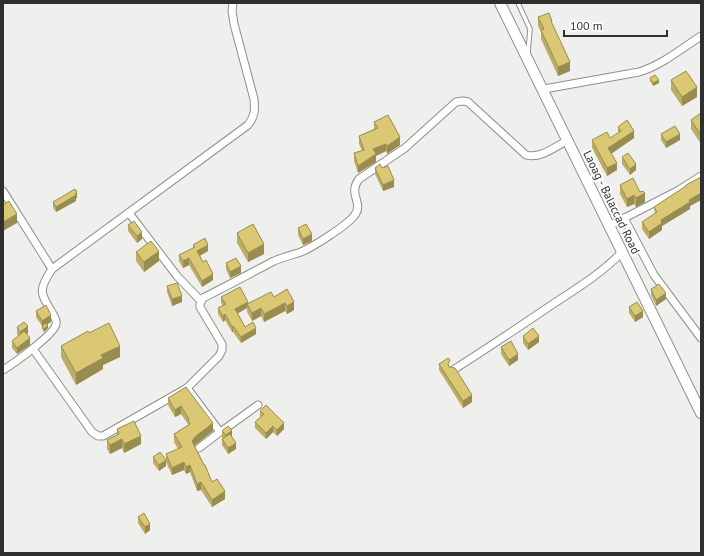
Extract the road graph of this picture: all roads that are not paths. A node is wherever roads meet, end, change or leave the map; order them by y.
1 (233, 3) edge
2 (500, 3) edge
3 (518, 3) edge
4 (701, 36) edge
5 (527, 56) junction
6 (544, 89) junction
7 (568, 140) junction
8 (701, 176) edge
9 (3, 191) edge
10 (129, 213) junction
11 (624, 218) junction
12 (609, 226) junction
13 (622, 252) junction
14 (52, 269) junction
15 (201, 301) junction
16 (701, 338) edge
17 (33, 349) junction
18 (3, 370) edge
19 (453, 370) edge
20 (187, 388) junction
21 (258, 405) dead end
22 (701, 413) edge
23 (220, 432) junction
24 (199, 448) dead end

1 - 10 street
2 - 5 main road, Laoag - Balaccad Road
3 - 5 lane
4 - 6 street
5 - 6 main road, Laoag - Balaccad Road
6 - 7 main road, Laoag - Balaccad Road
7 - 12 main road, Laoag - Balaccad Road
7 - 15 street
8 - 11 street
9 - 14 street
10 - 14 street
10 - 15 street
11 - 12 street
11 - 16 street
12 - 13 main road, Laoag - Balaccad Road
13 - 19 street
13 - 22 main road, Laoag - Balaccad Road
14 - 17 street
15 - 20 street
17 - 18 street
17 - 20 street
20 - 23 street
21 - 23 street
23 - 24 street

